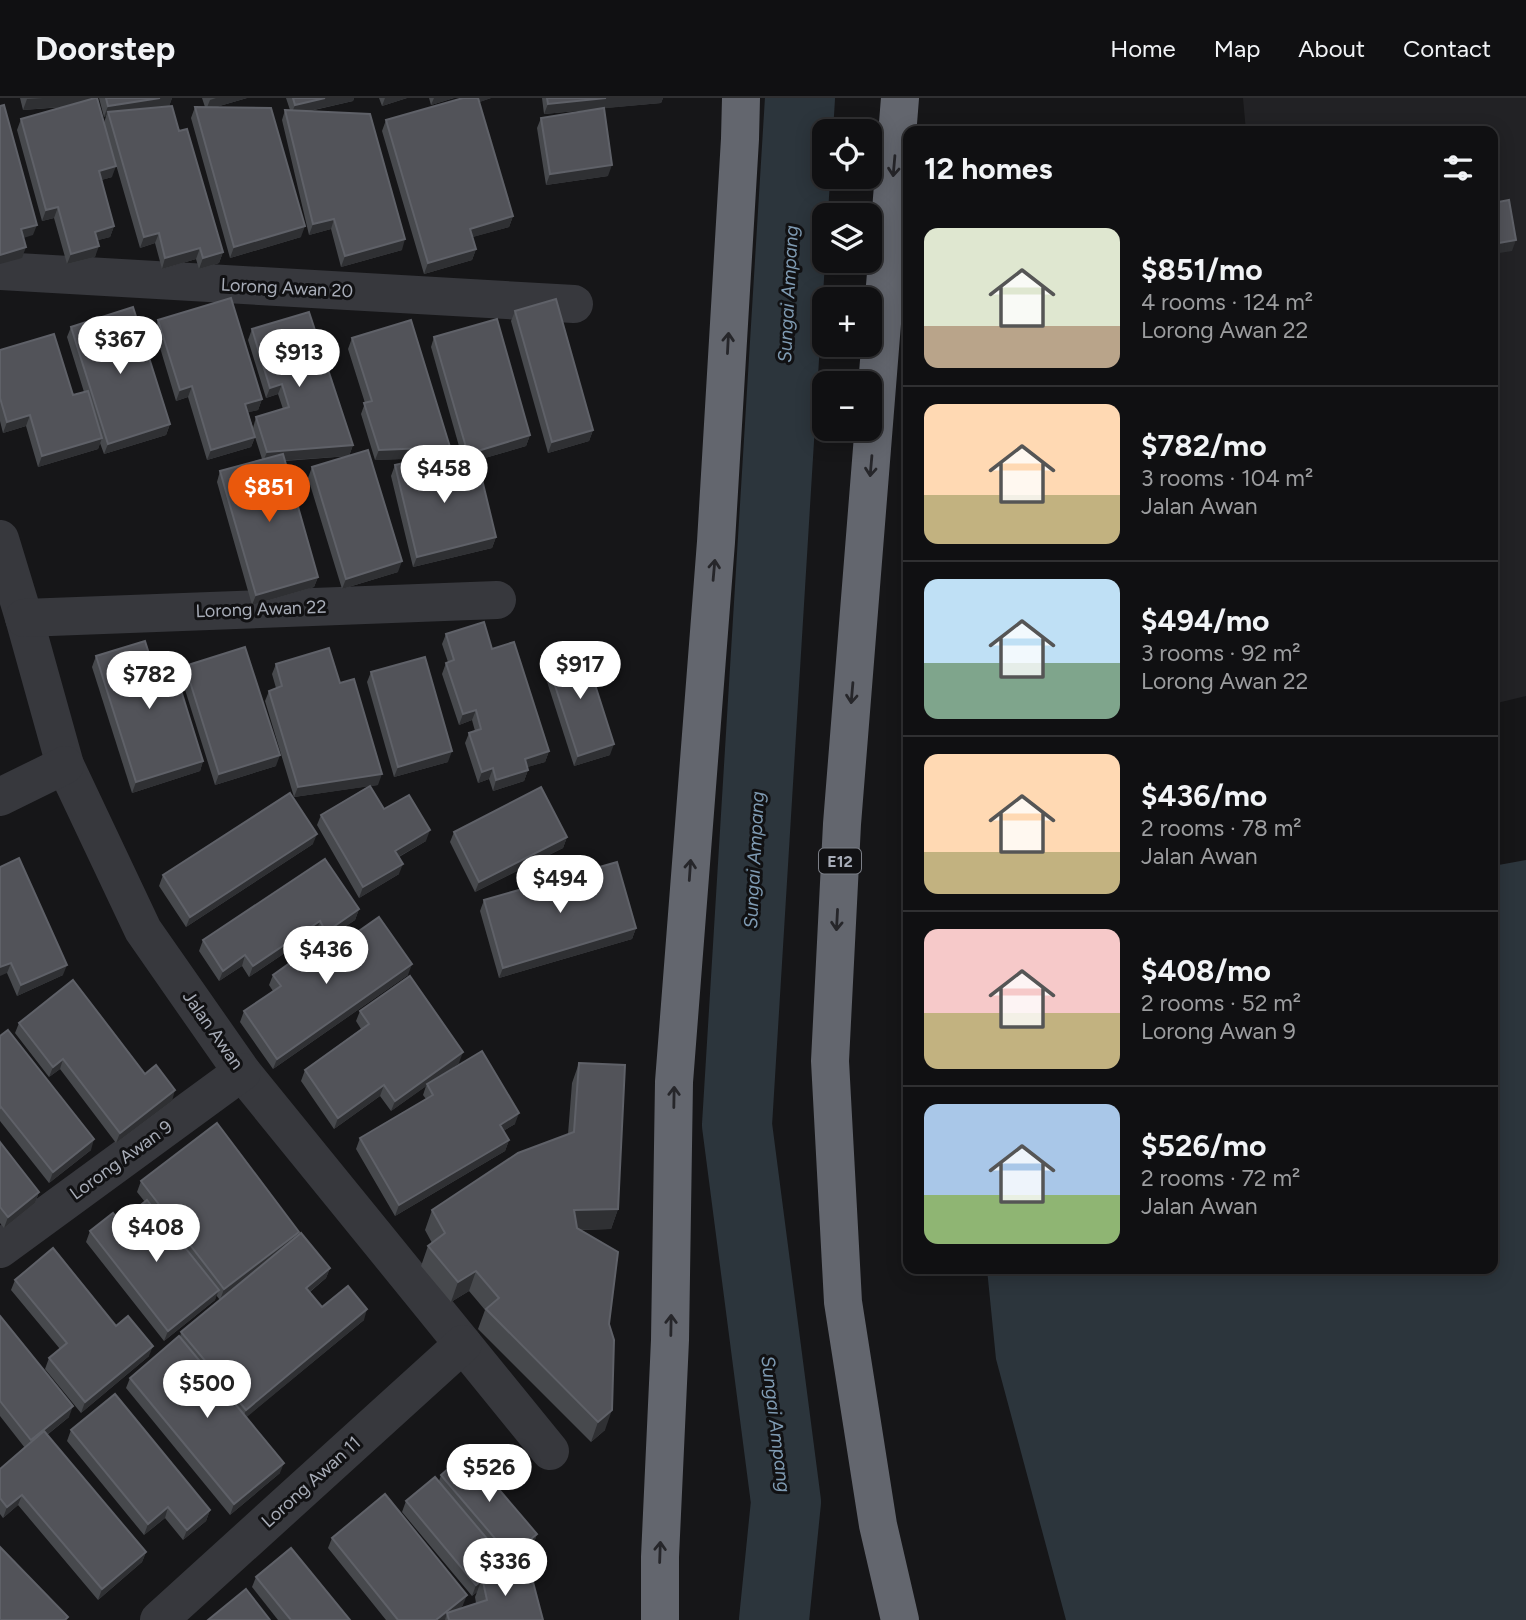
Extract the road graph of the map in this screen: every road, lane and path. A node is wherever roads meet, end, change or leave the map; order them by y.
1 (741, 98) edge
2 (900, 98) edge
3 (0, 271) edge
4 (574, 304) dead end
5 (0, 539) edge
6 (497, 600) dead end
7 (24, 618) junction
8 (65, 765) junction
9 (0, 797) edge
10 (242, 1072) junction
11 (0, 1249) edge
12 (463, 1344) junction
13 (550, 1451) dead end
14 (159, 1620) edge
15 (660, 1620) edge
16 (900, 1620) edge

15 -> 1 highway
2 -> 16 highway, E12
3 - 4 street, Lorong Awan 20
5 - 7 street, Jalan Awan
6 - 7 street, Lorong Awan 22
7 - 8 street, Jalan Awan
8 - 9 street
8 - 10 street, Jalan Awan
10 - 11 street, Lorong Awan 9
10 - 12 street, Jalan Awan
12 - 13 street, Jalan Awan
12 - 14 street, Lorong Awan 11

